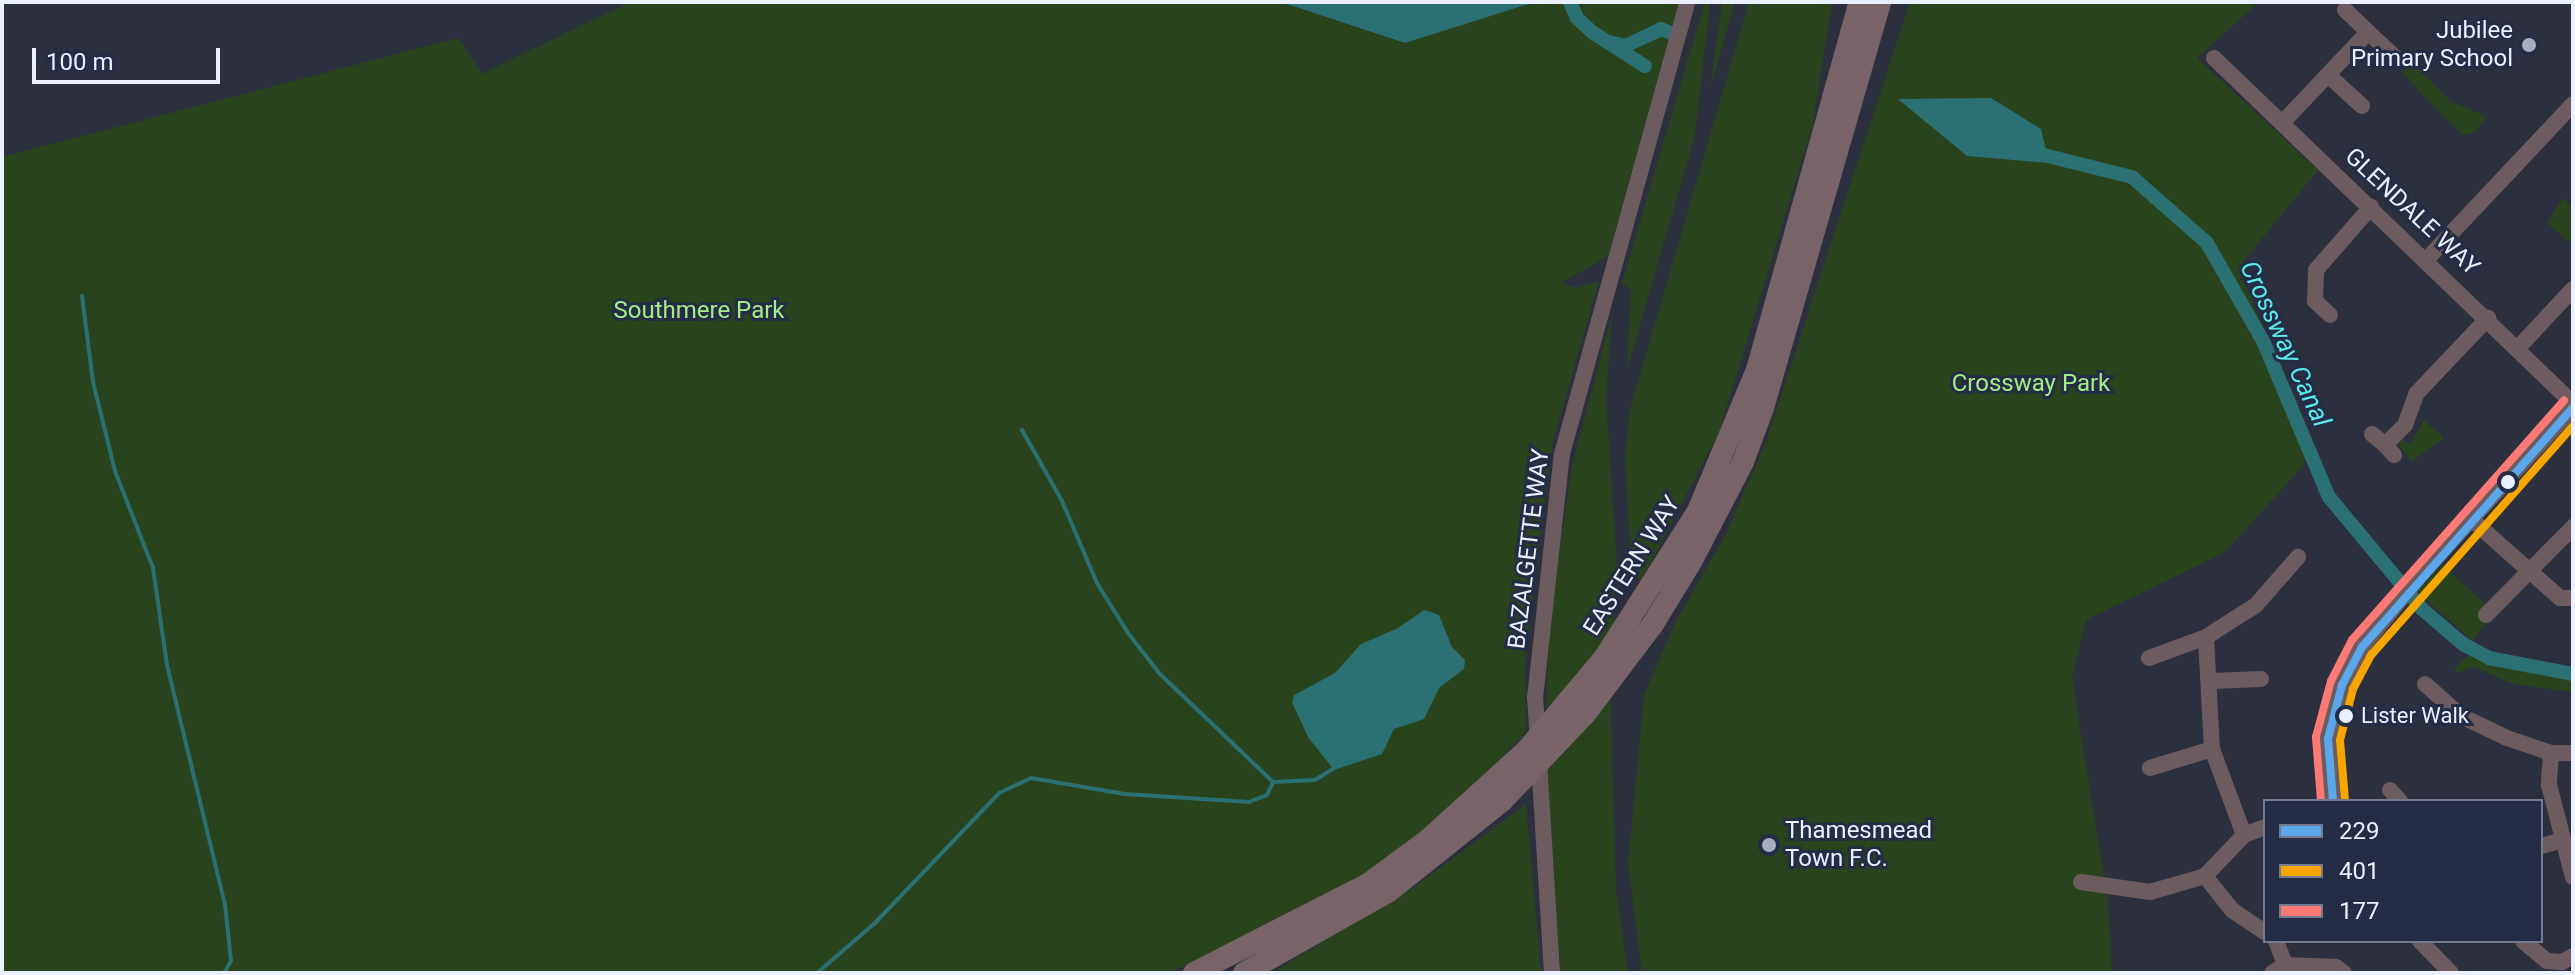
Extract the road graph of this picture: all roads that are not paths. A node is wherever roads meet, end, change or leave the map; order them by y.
1 (1687, 2) edge
2 (1846, 2) edge
3 (1860, 2) edge
4 (1880, 2) edge
5 (1895, 2) edge
6 (2345, 10) dead end
7 (2368, 32) junction
8 (2214, 58) dead end
9 (2399, 61) dead end
10 (2328, 75) junction
11 (2573, 104) edge
12 (2362, 106) dead end
13 (1839, 115) junction
14 (2283, 122) junction
15 (2371, 207) junction
16 (2427, 259) junction
17 (2573, 289) edge
18 (2330, 315) dead end
19 (2488, 318) junction
20 (2517, 349) junction
21 (2573, 405) edge
22 (2384, 445) dead end
23 (2471, 519) junction
24 (2573, 527) edge
25 (2298, 557) dead end
26 (2529, 570) junction
27 (2573, 598) edge
28 (2486, 615) dead end
29 (2206, 637) junction
30 (2149, 658) dead end
31 (2261, 679) dead end
32 (2212, 681) junction
33 (2425, 684) dead end
34 (2212, 749) junction
35 (2551, 753) junction
36 (2573, 753) edge
37 (2150, 768) dead end
38 (2333, 799) edge
39 (2263, 828) edge
40 (2244, 835) junction
41 (2563, 840) junction
42 (2543, 845) edge
43 (2205, 876) junction
44 (2573, 877) edge
45 (2081, 882) dead end
46 (1378, 888) junction
47 (2263, 931) edge
48 (2276, 943) edge
49 (2426, 943) edge
50 (2525, 943) edge
51 (2573, 956) edge
52 (2279, 969) edge
53 (1194, 973) edge
54 (1244, 973) edge
55 (1552, 973) edge
56 (2344, 973) edge
57 (2451, 973) edge

1 - 55 street, BAZALGETTE WAY
2 - 13 main road
3 - 13 main road, EASTERN WAY
4 - 13 main road, EASTERN WAY
5 - 13 main road
6 - 7 street
7 - 9 street
7 - 10 street
8 - 14 street, GLENDALE WAY
10 - 12 street
10 - 14 street
11 - 16 street
13 - 46 main road, EASTERN WAY, bridge
13 - 46 main road, EASTERN WAY, bridge
14 - 15 street, GLENDALE WAY
15 - 16 street, GLENDALE WAY
15 - 18 street
16 - 19 street, GLENDALE WAY
17 - 20 street
19 - 20 street, GLENDALE WAY
19 - 22 street
20 - 21 street, GLENDALE WAY
21 - 23 street
23 - 26 street
23 - 38 street
24 - 26 street
25 - 29 street
26 - 27 street
26 - 28 street
29 - 30 street
29 - 32 street
31 - 32 street
32 - 34 street
33 - 35 street
34 - 37 street
34 - 40 street
35 - 36 street
35 - 41 street
39 - 40 street
40 - 43 street
41 - 42 street
41 - 44 street
43 - 45 street
43 - 47 street
46 - 53 main road, EASTERN WAY
46 - 54 main road, EASTERN WAY
48 - 52 street
49 - 57 street
50 - 51 street
52 - 56 street

